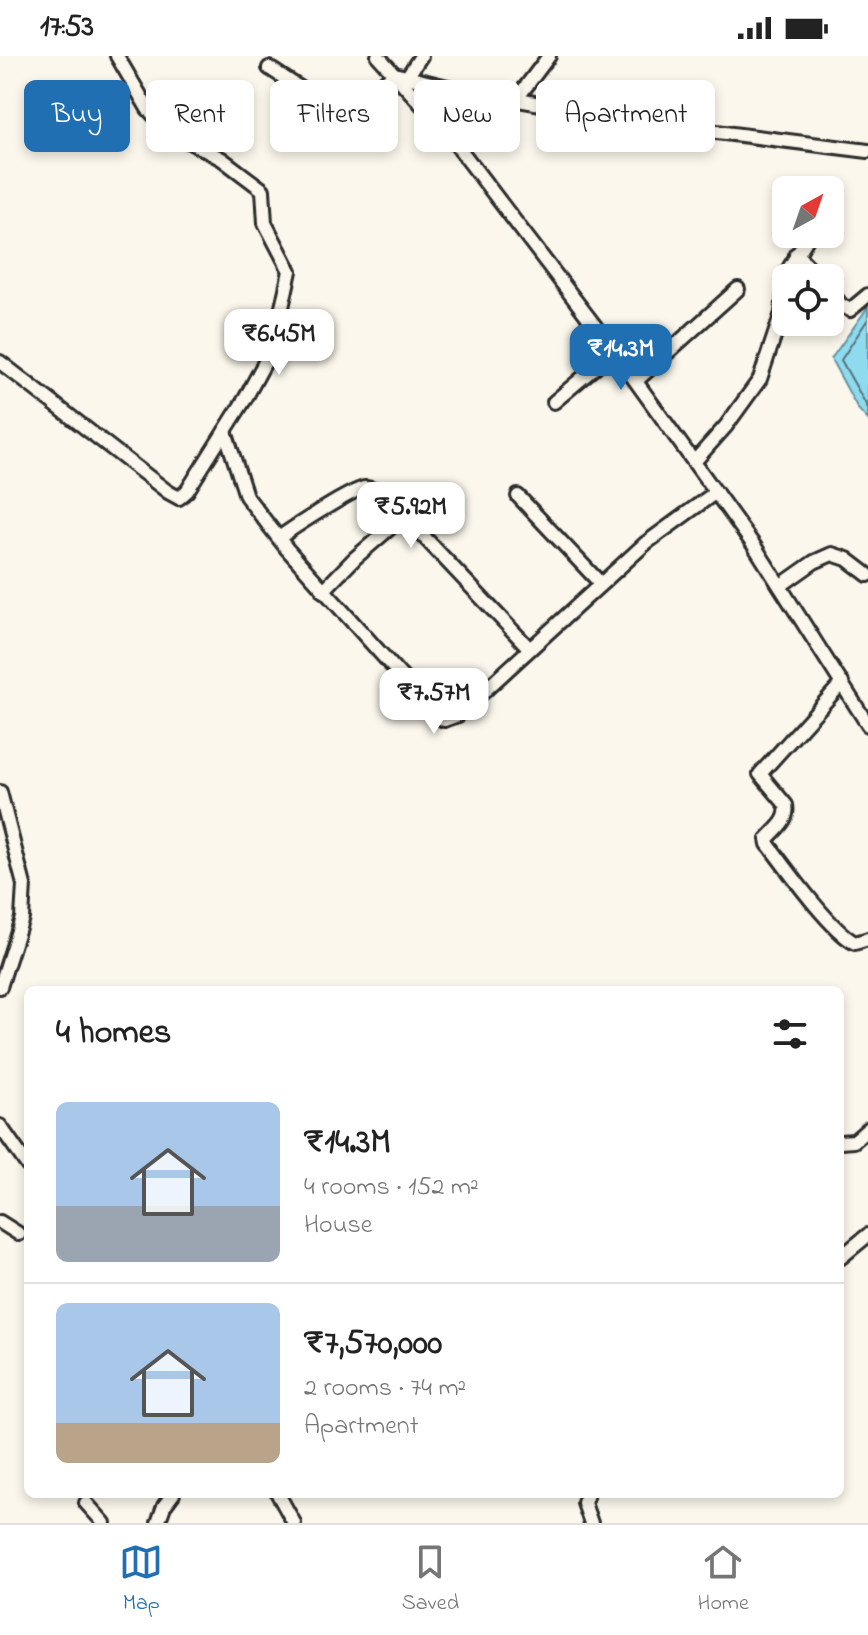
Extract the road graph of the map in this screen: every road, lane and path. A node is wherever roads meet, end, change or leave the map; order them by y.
1 (117, 56) edge
2 (378, 56) edge
3 (421, 56) edge
4 (549, 56) edge
5 (269, 68) dead end
6 (400, 76) junction
7 (418, 80) edge
8 (520, 94) edge
9 (520, 102) edge
10 (868, 151) edge
11 (800, 248) edge
12 (796, 254) junction
13 (806, 264) edge
14 (738, 289) dead end
15 (868, 295) edge
16 (844, 307) edge
17 (614, 351) junction
18 (0, 362) edge
19 (636, 381) junction
20 (554, 402) dead end
21 (225, 431) junction
22 (694, 462) junction
23 (716, 492) junction
24 (518, 496) dead end
25 (404, 516) junction
26 (279, 538) junction
27 (868, 575) edge
28 (601, 584) junction
29 (780, 586) junction
30 (323, 591) junction
31 (529, 648) junction
32 (842, 683) junction
33 (868, 725) edge
34 (0, 792) edge
35 (868, 939) edge
36 (0, 987) edge
37 (0, 1126) edge
38 (868, 1129) edge
39 (844, 1142) edge
40 (24, 1160) edge
41 (0, 1222) edge
42 (19, 1234) dead end
43 (868, 1235) edge
44 (844, 1255) edge
45 (170, 1498) edge
46 (280, 1498) edge
47 (586, 1498) edge
48 (86, 1503) dead end
49 (104, 1523) edge
50 (158, 1523) edge
51 (294, 1523) edge
52 (591, 1523) edge

1 - 21 street
2 - 6 street
3 - 6 street
4 - 8 street
5 - 6 street
6 - 7 street
6 - 17 street
9 - 10 street
11 - 12 street
12 - 13 street
12 - 22 street
14 - 19 street
15 - 16 street
17 - 19 street
17 - 20 street
18 - 21 street
19 - 22 street
21 - 26 street
22 - 23 street
23 - 28 street
23 - 29 street
24 - 28 street
25 - 26 street
25 - 30 street
25 - 31 street
26 - 30 street
27 - 29 street
28 - 31 street
29 - 32 street
30 - 31 street
32 - 33 street
32 - 35 street
34 - 36 street
37 - 40 street
38 - 39 street
41 - 42 street
43 - 44 street
45 - 50 street
46 - 51 street
47 - 52 street
48 - 49 street

